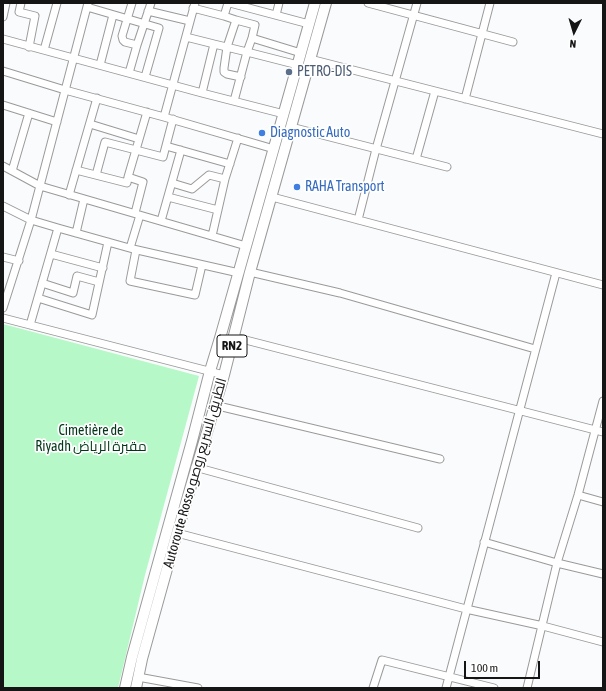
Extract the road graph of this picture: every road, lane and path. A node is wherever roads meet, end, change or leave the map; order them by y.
1 (6, 3) edge
2 (21, 3) edge
3 (56, 3) edge
4 (132, 3) edge
5 (152, 3) edge
6 (229, 3) edge
7 (279, 3) edge
8 (315, 3) edge
9 (326, 3) edge
10 (368, 3) edge
11 (417, 3) edge
12 (490, 3) edge
13 (88, 5) edge
14 (194, 5) edge
15 (148, 11) junction
16 (113, 15) junction
17 (276, 15) junction
18 (414, 15) junction
19 (224, 16) junction
20 (3, 17) edge
21 (126, 19) junction
22 (236, 20) junction
23 (190, 21) junction
24 (144, 24) junction
25 (309, 24) junction
26 (481, 33) junction
27 (186, 37) junction
28 (252, 38) junction
29 (3, 39) edge
30 (513, 42) dead end
31 (214, 44) junction
32 (137, 45) junction
33 (29, 47) junction
34 (228, 47) junction
35 (44, 50) junction
36 (247, 52) junction
37 (301, 53) junction
38 (73, 58) junction
39 (310, 59) junction
40 (100, 65) junction
41 (298, 65) junction
42 (3, 71) edge
43 (129, 73) junction
44 (145, 77) junction
45 (240, 77) junction
46 (395, 81) junction
47 (173, 85) junction
48 (65, 90) junction
49 (435, 91) junction
50 (202, 93) junction
51 (97, 98) junction
52 (465, 99) junction
53 (234, 101) junction
54 (3, 105) edge
55 (147, 112) junction
56 (29, 113) junction
57 (284, 114) junction
58 (164, 117) junction
59 (173, 119) junction
60 (57, 122) junction
61 (90, 124) junction
62 (291, 127) junction
63 (603, 134) edge
64 (238, 138) junction
65 (139, 139) junction
66 (166, 146) junction
67 (274, 149) junction
68 (376, 149) junction
69 (136, 150) junction
70 (181, 150) junction
71 (416, 159) junction
72 (230, 164) junction
73 (3, 166) edge
74 (447, 167) dead end
75 (76, 170) junction
76 (12, 171) junction
77 (96, 175) junction
78 (128, 177) junction
79 (225, 179) junction
80 (172, 183) junction
81 (40, 186) junction
82 (69, 195) junction
83 (168, 197) junction
84 (272, 197) junction
85 (84, 199) junction
86 (3, 206) edge
87 (218, 210) junction
88 (138, 214) junction
89 (30, 220) junction
90 (358, 220) junction
91 (161, 221) junction
92 (58, 228) junction
93 (76, 233) junction
94 (212, 236) junction
95 (108, 242) junction
96 (246, 246) junction
97 (133, 249) junction
98 (50, 254) junction
99 (3, 257) edge
100 (19, 261) junction
101 (202, 265) junction
102 (103, 268) junction
103 (250, 272) junction
104 (239, 273) junction
105 (556, 273) junction
106 (99, 282) junction
107 (42, 283) junction
108 (3, 285) edge
109 (603, 285) edge
110 (11, 287) junction
111 (38, 298) junction
112 (3, 308) edge
113 (3, 318) edge
114 (30, 325) junction
115 (234, 337) junction
116 (535, 349) junction
117 (210, 371) junction
118 (224, 375) junction
119 (603, 402) edge
120 (214, 405) junction
121 (518, 410) junction
122 (595, 430) junction
123 (603, 432) edge
124 (440, 459) dead end
125 (195, 467) junction
126 (578, 495) junction
127 (603, 502) edge
128 (418, 528) dead end
129 (177, 533) junction
130 (484, 542) junction
131 (558, 563) junction
132 (603, 574) edge
133 (466, 609) junction
134 (543, 626) junction
135 (603, 642) edge
136 (449, 676) junction
137 (138, 677) junction
138 (125, 688) edge
139 (136, 688) edge
140 (198, 688) edge
141 (373, 688) edge
142 (446, 688) edge
143 (494, 688) edge
144 (527, 688) edge

1 - 20 street
2 - 33 street
3 - 35 street
4 - 21 street
5 - 15 street
6 - 17 street
6 - 19 street
7 - 17 street
8 - 25 highway, Autoroute Rosso الطريق السريع روصو / RN2
9 - 39 highway, Autoroute Rosso الطريق السريع روصو / RN2
10 - 18 street
11 - 18 street
12 - 26 street
13 - 16 street
13 - 38 street
14 - 19 street
14 - 23 street
15 - 23 street
15 - 24 street
16 - 21 street
16 - 40 street
17 - 25 street
18 - 26 street
18 - 46 street
19 - 22 street
21 - 24 street
21 - 32 street
22 - 28 street
22 - 34 street
23 - 27 street
24 - 32 street
24 - 44 street
25 - 37 highway, Autoroute Rosso الطريق السريع روصو / RN2
26 - 30 street
26 - 52 street
27 - 31 street
27 - 47 street
28 - 36 street
28 - 37 street
29 - 33 street
31 - 34 street
31 - 50 street
32 - 43 street
33 - 35 street
34 - 36 street
34 - 45 street
35 - 38 street
36 - 41 street
36 - 45 street
37 - 41 highway, Autoroute Rosso الطريق السريع روصو / RN2
38 - 40 street
38 - 48 street
39 - 46 street
39 - 62 highway, Autoroute Rosso الطريق السريع روصو / RN2
40 - 43 street
41 - 57 highway, Autoroute Rosso الطريق السريع روصو / RN2
42 - 48 street
43 - 44 street
44 - 47 street
45 - 53 street
46 - 49 street
46 - 68 street
47 - 50 street
47 - 58 street
48 - 51 street
48 - 60 street
49 - 52 street
49 - 71 street
50 - 53 street
51 - 55 street
51 - 61 street
52 - 63 street
53 - 57 street
54 - 56 street
55 - 58 street
55 - 65 street
56 - 60 street
56 - 76 street
57 - 67 highway, Autoroute Rosso الطريق السريع روصو / RN2
58 - 59 street
59 - 64 street
59 - 66 street
60 - 81 street
61 - 65 street
61 - 75 street
62 - 68 street
62 - 84 highway, Autoroute Rosso الطريق السريع روصو / RN2
64 - 67 street
64 - 72 street
65 - 69 street
66 - 69 street
66 - 70 street
67 - 96 highway, Autoroute Rosso الطريق السريع روصو / RN2
68 - 71 street
68 - 90 street
69 - 77 street
69 - 78 street
70 - 72 street
70 - 80 street
71 - 74 street
72 - 79 street
73 - 76 street
75 - 77 street
75 - 82 street
76 - 81 street
77 - 78 street
78 - 88 street
79 - 80 street
79 - 87 street
80 - 83 street
81 - 82 street
81 - 89 street
82 - 85 street
83 - 87 street
83 - 91 street
84 - 90 street
84 - 103 highway, Autoroute Rosso الطريق السريع روصو / RN2
85 - 88 street
85 - 93 street
86 - 89 street
87 - 94 street
88 - 91 street
88 - 97 street
89 - 92 street
89 - 100 street
90 - 105 street
91 - 94 street
92 - 93 street
92 - 98 street
93 - 95 street
94 - 96 street
95 - 97 street
95 - 102 street
96 - 104 highway, Autoroute Rosso الطريق السريع روصو / RN2
97 - 101 street
97 - 101 street
98 - 102 street
98 - 107 street
99 - 100 street
100 - 110 street
101 - 104 street
102 - 106 street
103 - 115 highway, Autoroute Rosso الطريق السريع روصو / RN2
103 - 116 street
104 - 117 highway, Autoroute Rosso الطريق السريع روصو / RN2
105 - 109 street
105 - 116 street
106 - 107 street
106 - 111 street
107 - 111 street
108 - 110 street
110 - 112 street
111 - 114 street
113 - 114 street
114 - 117 street
115 - 118 highway, Autoroute Rosso الطريق السريع روصو / RN2
115 - 121 street
116 - 121 street
117 - 118 street
117 - 138 highway, Autoroute Rosso الطريق السريع روصو / RN2
118 - 120 highway, Autoroute Rosso الطريق السريع روصو / RN2
119 - 122 street
120 - 124 street
120 - 125 highway, Autoroute Rosso الطريق السريع روصو / RN2
121 - 122 street
121 - 130 street
122 - 123 street
122 - 126 street
125 - 128 street
125 - 129 highway, Autoroute Rosso الطريق السريع روصو / RN2
126 - 127 street
126 - 131 street
129 - 133 street
129 - 137 highway, Autoroute Rosso الطريق السريع روصو / RN2
130 - 131 street
130 - 133 street
131 - 132 street
131 - 134 street
133 - 134 street
133 - 136 street
134 - 135 street
134 - 144 street
136 - 141 street
136 - 142 street
136 - 143 street
137 - 139 highway, Autoroute Rosso الطريق السريع روصو / RN2
137 - 140 street

